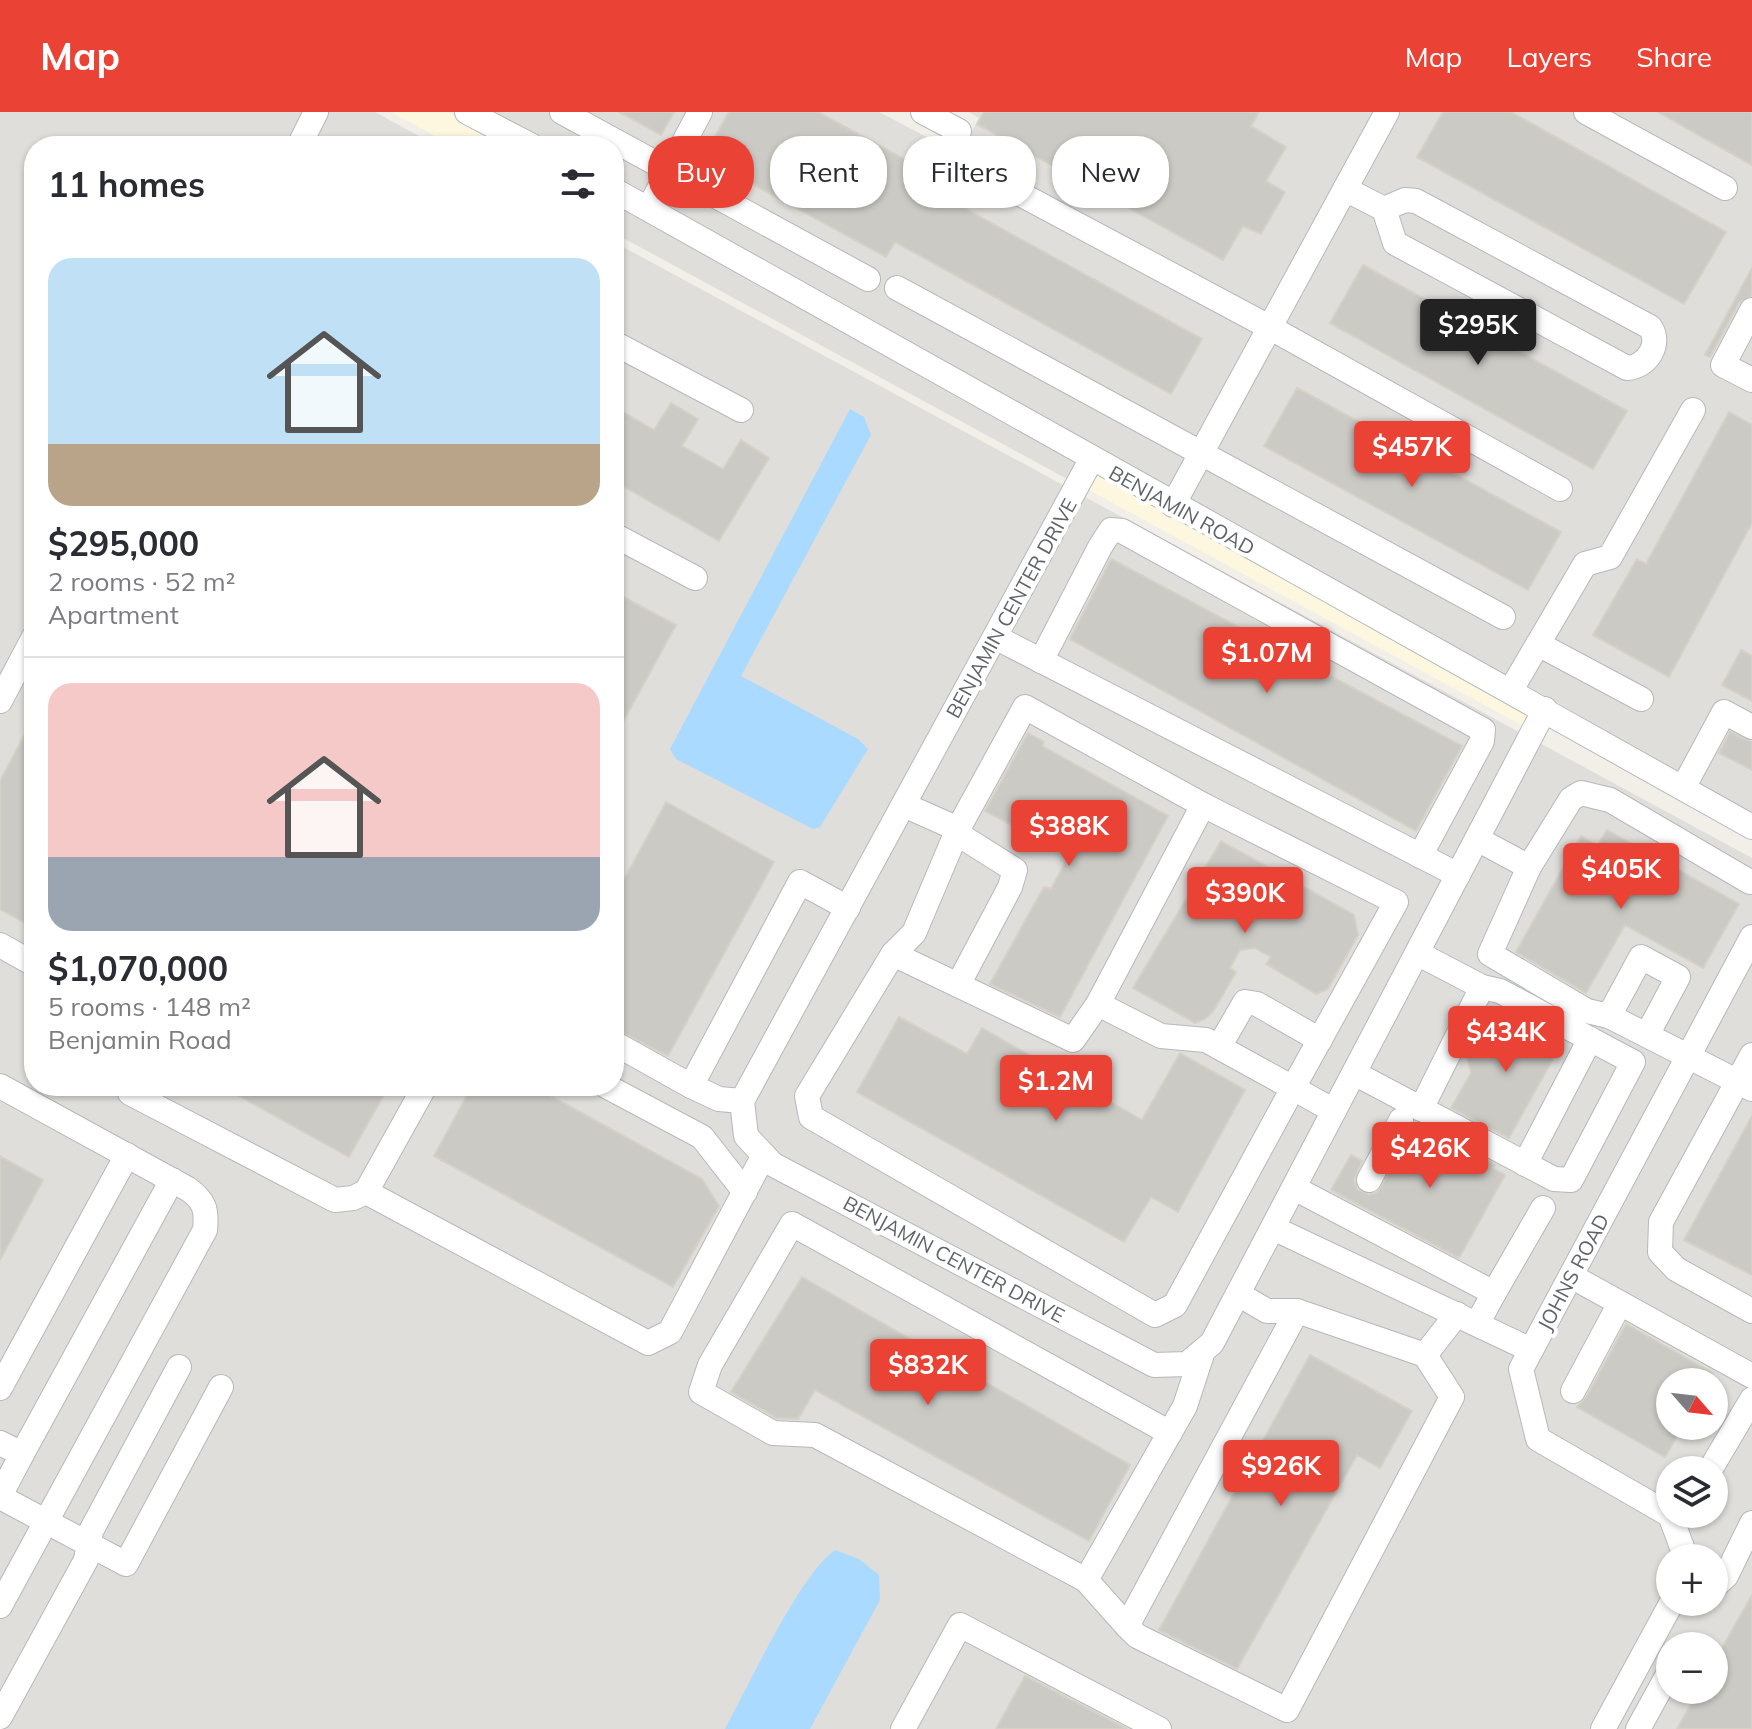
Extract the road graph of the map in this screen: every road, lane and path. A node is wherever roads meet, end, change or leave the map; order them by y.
1 (316, 112) edge
2 (467, 112) edge
3 (562, 112) edge
4 (700, 112) edge
5 (923, 112) edge
6 (1387, 112) edge
7 (1586, 112) edge
8 (959, 131) dead end
9 (305, 136) edge
10 (513, 136) edge
11 (606, 136) edge
12 (687, 136) edge
13 (624, 146) edge
14 (648, 159) edge
15 (1725, 188) dead end
16 (1345, 189) junction
17 (624, 195) edge
18 (1036, 202) edge
19 (648, 207) edge
20 (649, 208) edge
21 (737, 208) edge
22 (1384, 209) junction
23 (868, 279) dead end
24 (897, 288) dead end
25 (1752, 310) edge
26 (1269, 327) junction
27 (624, 348) edge
28 (1752, 380) edge
29 (741, 410) dead end
30 (1693, 410) dead end
31 (1201, 452) junction
32 (1091, 460) junction
33 (1560, 489) dead end
34 (1173, 505) junction
35 (624, 540) edge
36 (695, 578) dead end
37 (1503, 617) dead end
38 (995, 637) junction
39 (1538, 644) junction
40 (24, 656) edge
41 (1041, 661) junction
42 (1511, 690) junction
43 (1641, 699) dead end
44 (0, 701) edge
45 (1545, 709) junction
46 (1752, 727) edge
47 (1683, 788) junction
48 (904, 805) junction
49 (1203, 805) junction
50 (1752, 827) edge
51 (957, 831) junction
52 (1477, 839) junction
53 (1420, 856) junction
54 (1529, 867) junction
55 (1458, 875) junction
56 (1750, 882) dead end
57 (848, 908) junction
58 (1752, 937) edge
59 (0, 945) edge
60 (1417, 953) junction
61 (893, 954) junction
62 (24, 958) edge
63 (958, 985) junction
64 (1482, 987) junction
65 (1098, 1004) junction
66 (1609, 1016) junction
67 (1647, 1035) junction
68 (1590, 1039) junction
69 (1320, 1040) junction
70 (1219, 1047) junction
71 (624, 1049) edge
72 (1688, 1055) junction
73 (1752, 1055) edge
74 (1354, 1073) junction
75 (1745, 1085) edge
76 (0, 1086) edge
77 (691, 1086) junction
78 (1293, 1088) junction
79 (136, 1096) edge
80 (419, 1096) edge
81 (624, 1096) edge
82 (742, 1101) junction
83 (1334, 1111) junction
84 (1411, 1114) junction
85 (127, 1155) junction
86 (764, 1155) junction
87 (1525, 1164) junction
88 (172, 1180) junction
89 (1294, 1188) junction
90 (366, 1192) junction
91 (745, 1192) junction
92 (1543, 1208) dead end
93 (1349, 1217) junction
94 (1273, 1228) junction
95 (1571, 1276) junction
96 (1494, 1293) junction
97 (1238, 1294) junction
98 (1620, 1303) junction
99 (1297, 1311) junction
100 (1752, 1311) edge
101 (1467, 1319) junction
102 (1531, 1350) junction
103 (1203, 1351) junction
104 (1425, 1355) junction
105 (179, 1367) dead end
106 (1752, 1376) edge
107 (221, 1387) dead end
108 (0, 1388) edge
109 (1573, 1391) dead end
110 (1752, 1399) edge
111 (1170, 1433) junction
112 (0, 1443) edge
113 (22, 1454) junction
114 (1718, 1456) edge
115 (0, 1497) edge
116 (1656, 1506) edge
117 (46, 1521) junction
118 (1752, 1523) edge
119 (89, 1544) junction
120 (1728, 1572) edge
121 (1086, 1580) junction
122 (0, 1606) edge
123 (1664, 1616) edge
124 (1127, 1626) junction
125 (1649, 1644) junction
126 (1656, 1649) edge
127 (1656, 1696) edge
128 (0, 1717) edge
129 (903, 1729) edge
130 (1159, 1729) edge
131 (1603, 1729) edge
132 (1638, 1729) edge

1 - 9 street
2 - 10 street
3 - 11 street
4 - 12 street
5 - 8 street
6 - 16 street
7 - 15 street
13 - 14 street
16 - 22 street
16 - 26 street
17 - 19 street, BENJAMIN ROAD
18 - 26 street
20 - 32 street, BENJAMIN ROAD
21 - 23 street
22 - 22 street
24 - 31 street
25 - 28 street
26 - 31 street
26 - 33 street
27 - 29 street
30 - 39 street
31 - 34 street
31 - 37 street
32 - 34 street, BENJAMIN ROAD
32 - 38 street, BENJAMIN CENTER DRIVE
34 - 42 street, BENJAMIN ROAD
35 - 36 street
38 - 41 street
38 - 48 street, BENJAMIN CENTER DRIVE
39 - 42 street
39 - 43 street
40 - 44 street
41 - 53 street
41 - 53 street
42 - 45 street, BENJAMIN ROAD
45 - 47 street, BENJAMIN ROAD
45 - 52 street
46 - 47 street
47 - 50 street, BENJAMIN ROAD
48 - 51 street
48 - 57 street, BENJAMIN CENTER DRIVE
49 - 51 street
49 - 65 street
49 - 69 street
51 - 61 street
51 - 63 street
52 - 54 street
52 - 55 street
53 - 55 street
54 - 56 street
54 - 66 street
55 - 60 street
57 - 77 street
57 - 82 street, BENJAMIN CENTER DRIVE
58 - 72 street, JOHNS ROAD
59 - 62 street
60 - 64 street
60 - 74 street
61 - 63 street
61 - 78 street
63 - 65 street
64 - 68 street
64 - 84 street
65 - 70 street
66 - 67 street
66 - 67 street
67 - 72 street
68 - 87 street
68 - 87 street
69 - 70 street
69 - 78 street
70 - 78 street
71 - 77 street
72 - 75 street
72 - 95 street, JOHNS ROAD
73 - 75 street
74 - 83 street
74 - 84 street
75 - 100 street
76 - 85 street
77 - 82 street
78 - 83 street
79 - 90 street
80 - 90 street
81 - 91 street
82 - 86 street, BENJAMIN CENTER DRIVE
83 - 89 street
84 - 87 street
84 - 93 street
85 - 88 street
85 - 108 street
86 - 91 street
86 - 103 street, BENJAMIN CENTER DRIVE
88 - 113 street
88 - 117 street
89 - 93 street
89 - 94 street
90 - 91 street
92 - 96 street
93 - 96 street
94 - 97 street
94 - 101 street
95 - 98 street
95 - 102 street, JOHNS ROAD
96 - 101 street
97 - 99 street
97 - 103 street
98 - 106 street
98 - 109 street
99 - 104 street
99 - 124 street
101 - 102 street
101 - 104 street
102 - 116 street, JOHNS ROAD
103 - 111 street
104 - 124 street
105 - 119 street
107 - 119 street
110 - 114 street
111 - 121 street
111 - 121 street
112 - 113 street
113 - 115 street
115 - 117 street
117 - 119 street
117 - 122 street
118 - 120 street
119 - 128 street
121 - 124 street
123 - 125 street
125 - 126 street
125 - 131 street
127 - 132 street
129 - 130 street

